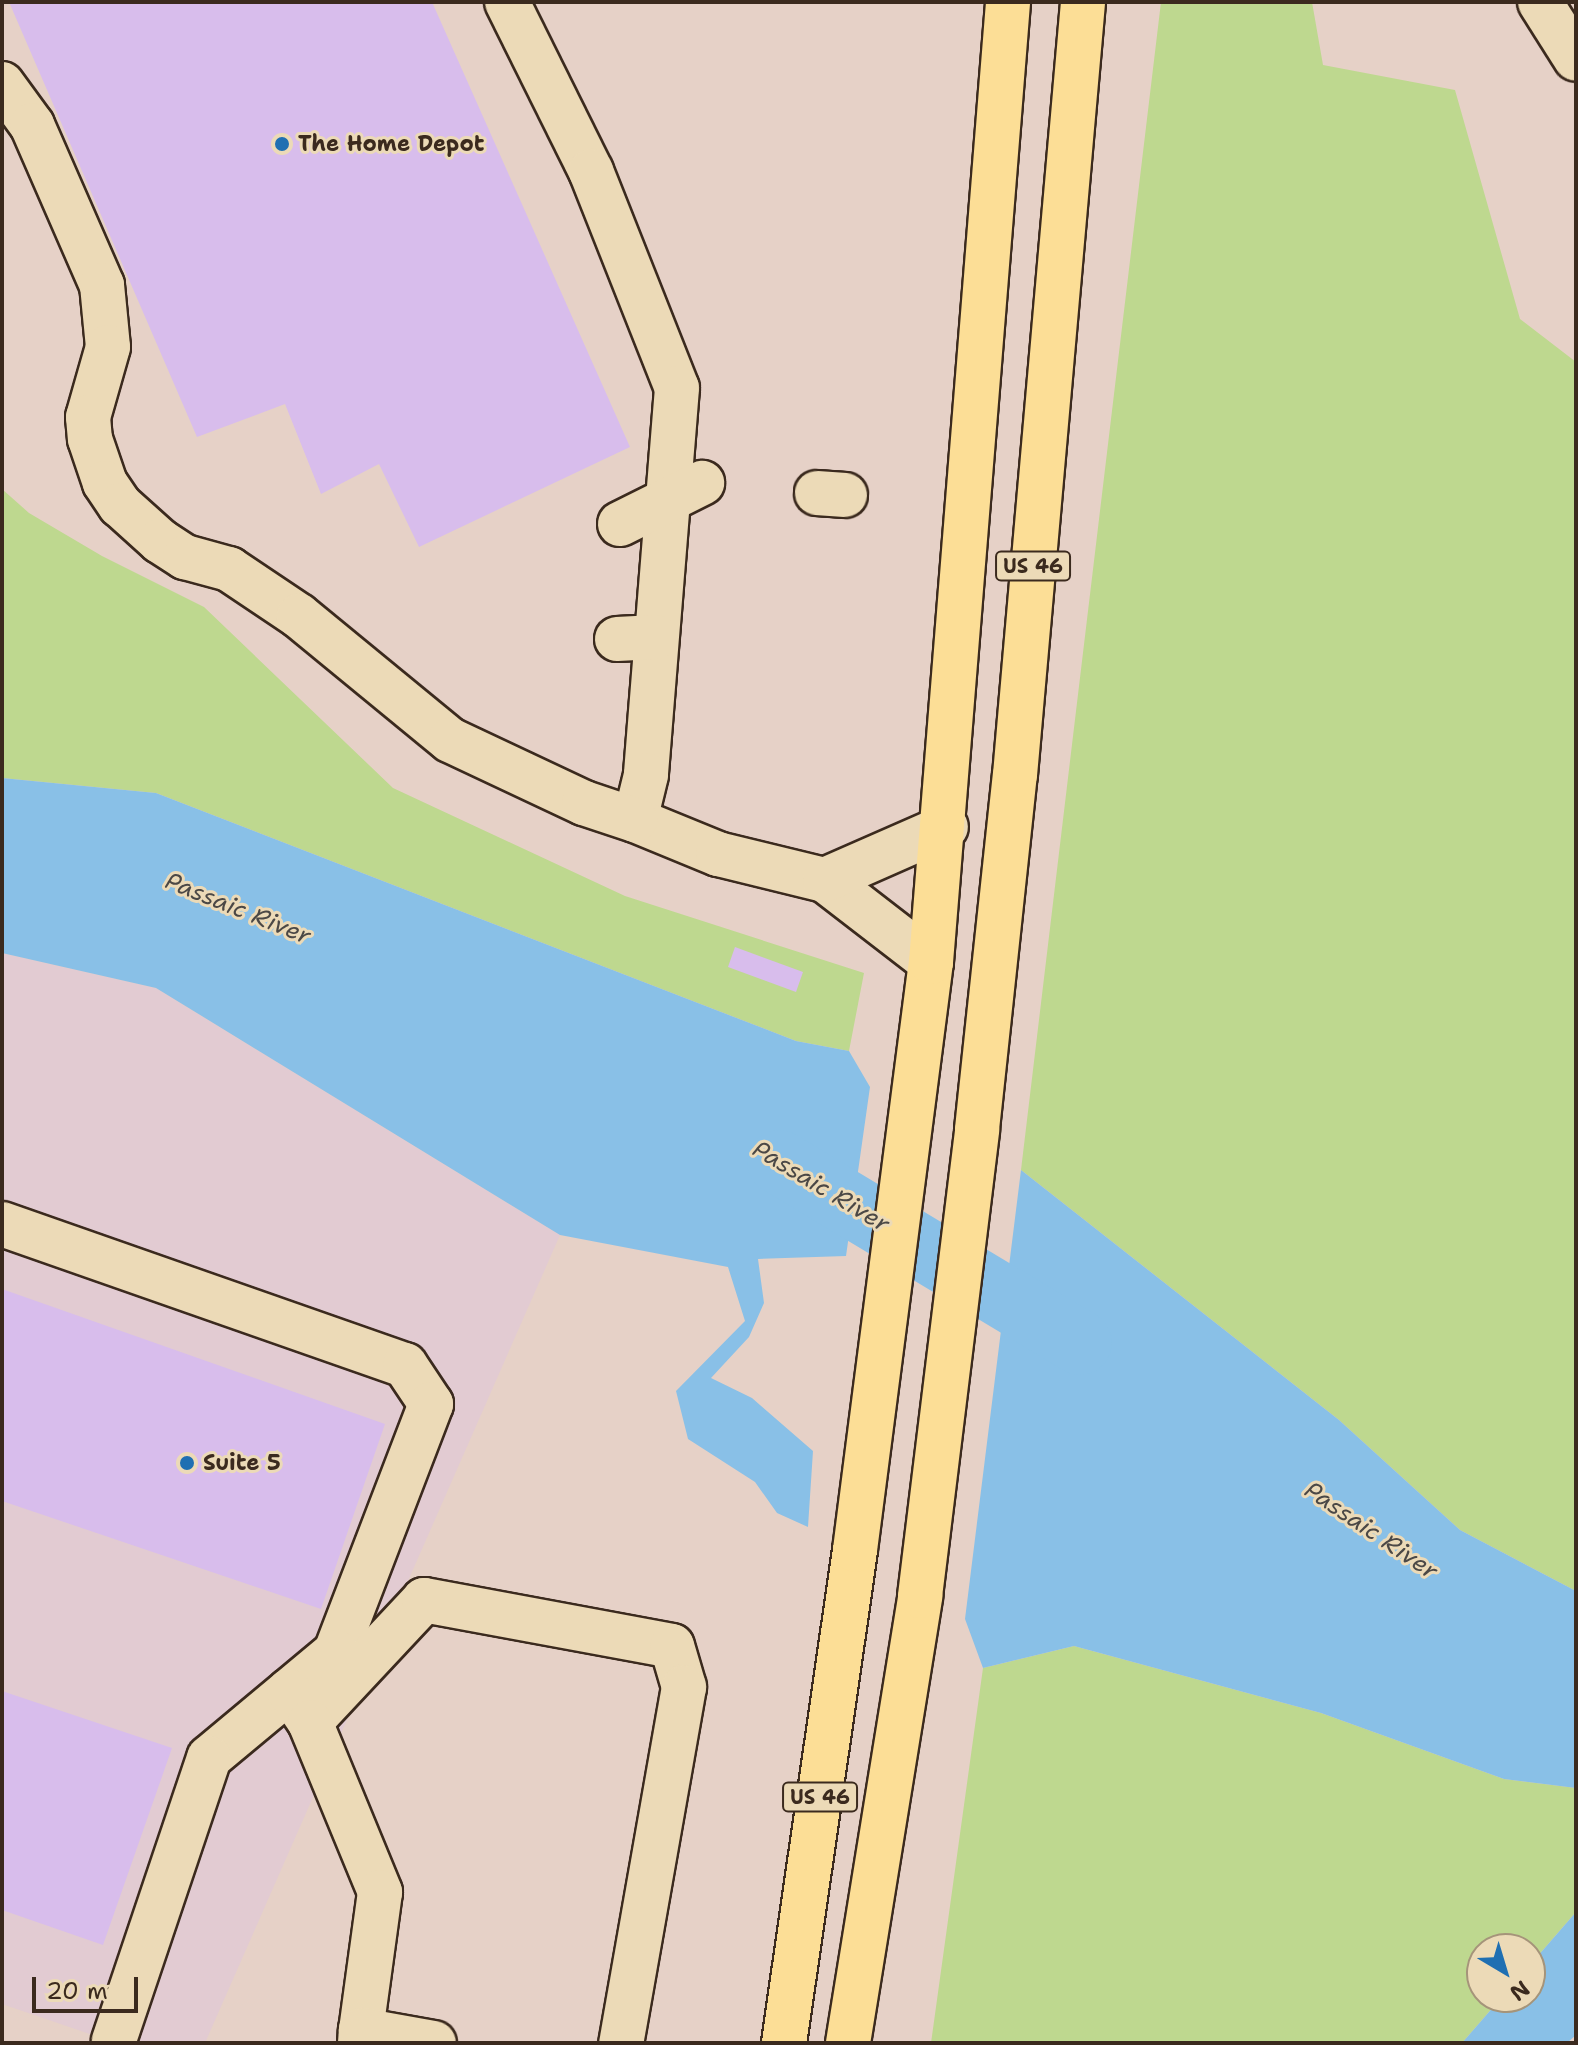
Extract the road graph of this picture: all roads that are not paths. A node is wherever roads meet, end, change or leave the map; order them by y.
1 (507, 2) edge
2 (996, 2) edge
3 (1008, 2) edge
4 (1083, 2) edge
5 (1540, 2) edge
6 (1576, 59) edge
7 (2, 84) edge
8 (1000, 115) junction
9 (686, 492) junction
10 (620, 524) dead end
11 (635, 820) junction
12 (946, 827) junction
13 (825, 880) junction
14 (931, 962) junction
15 (2, 1224) edge
16 (300, 1706) junction
17 (360, 2037) edge
18 (107, 2040) edge
19 (434, 2043) edge
20 (621, 2043) edge
21 (784, 2043) edge
22 (848, 2043) edge

1 - 9 lane
2 - 8 highway
3 - 8 highway, US 46
4 - 22 highway, US 46
5 - 6 lane
7 - 11 lane
8 - 12 highway, US 46
9 - 10 lane
9 - 11 lane
11 - 13 lane
12 - 13 lane
12 - 14 highway, US 46
13 - 14 lane
14 - 21 highway, US 46
15 - 16 lane
16 - 17 lane
16 - 18 lane
16 - 20 lane
17 - 19 lane

